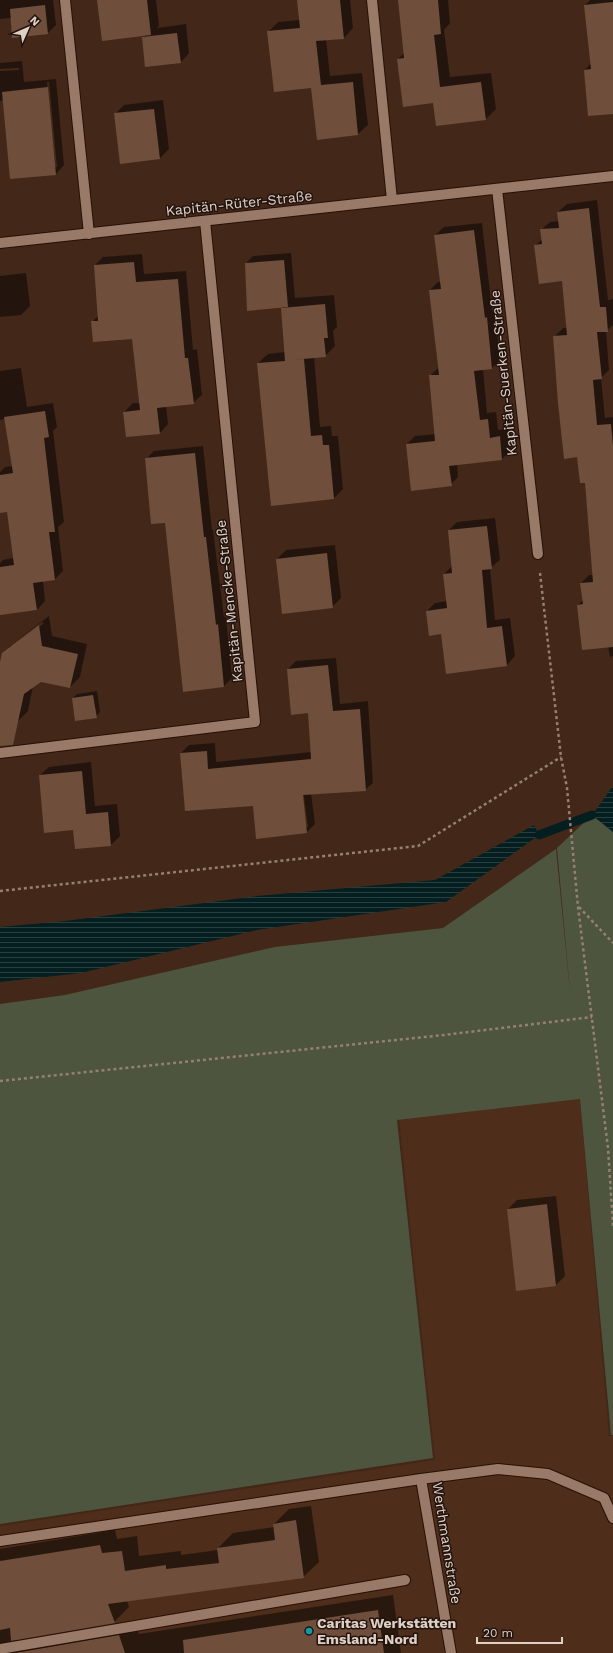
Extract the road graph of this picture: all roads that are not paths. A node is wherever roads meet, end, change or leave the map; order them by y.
1 (65, 0) edge
2 (372, 0) edge
3 (613, 176) edge
4 (497, 189) junction
5 (392, 200) junction
6 (205, 221) junction
7 (89, 234) junction
8 (0, 243) edge
9 (538, 554) road end
10 (0, 753) edge
11 (420, 1479) junction
12 (613, 1518) edge
13 (0, 1541) edge
14 (405, 1580) dead end
15 (0, 1650) edge
16 (451, 1653) edge

1 - 7 street
2 - 5 street
3 - 4 street, Kapitän-Rüter-Straße
4 - 5 street, Kapitän-Rüter-Straße
4 - 9 street, Kapitän-Suerken-Straße
5 - 6 street, Kapitän-Rüter-Straße
6 - 7 street, Kapitän-Rüter-Straße
6 - 10 street, Kapitän-Mencke-Straße
7 - 8 street, Kapitän-Rüter-Straße
11 - 12 street, Werthmannstraße
11 - 13 street
11 - 16 street, Werthmannstraße
14 - 15 street

